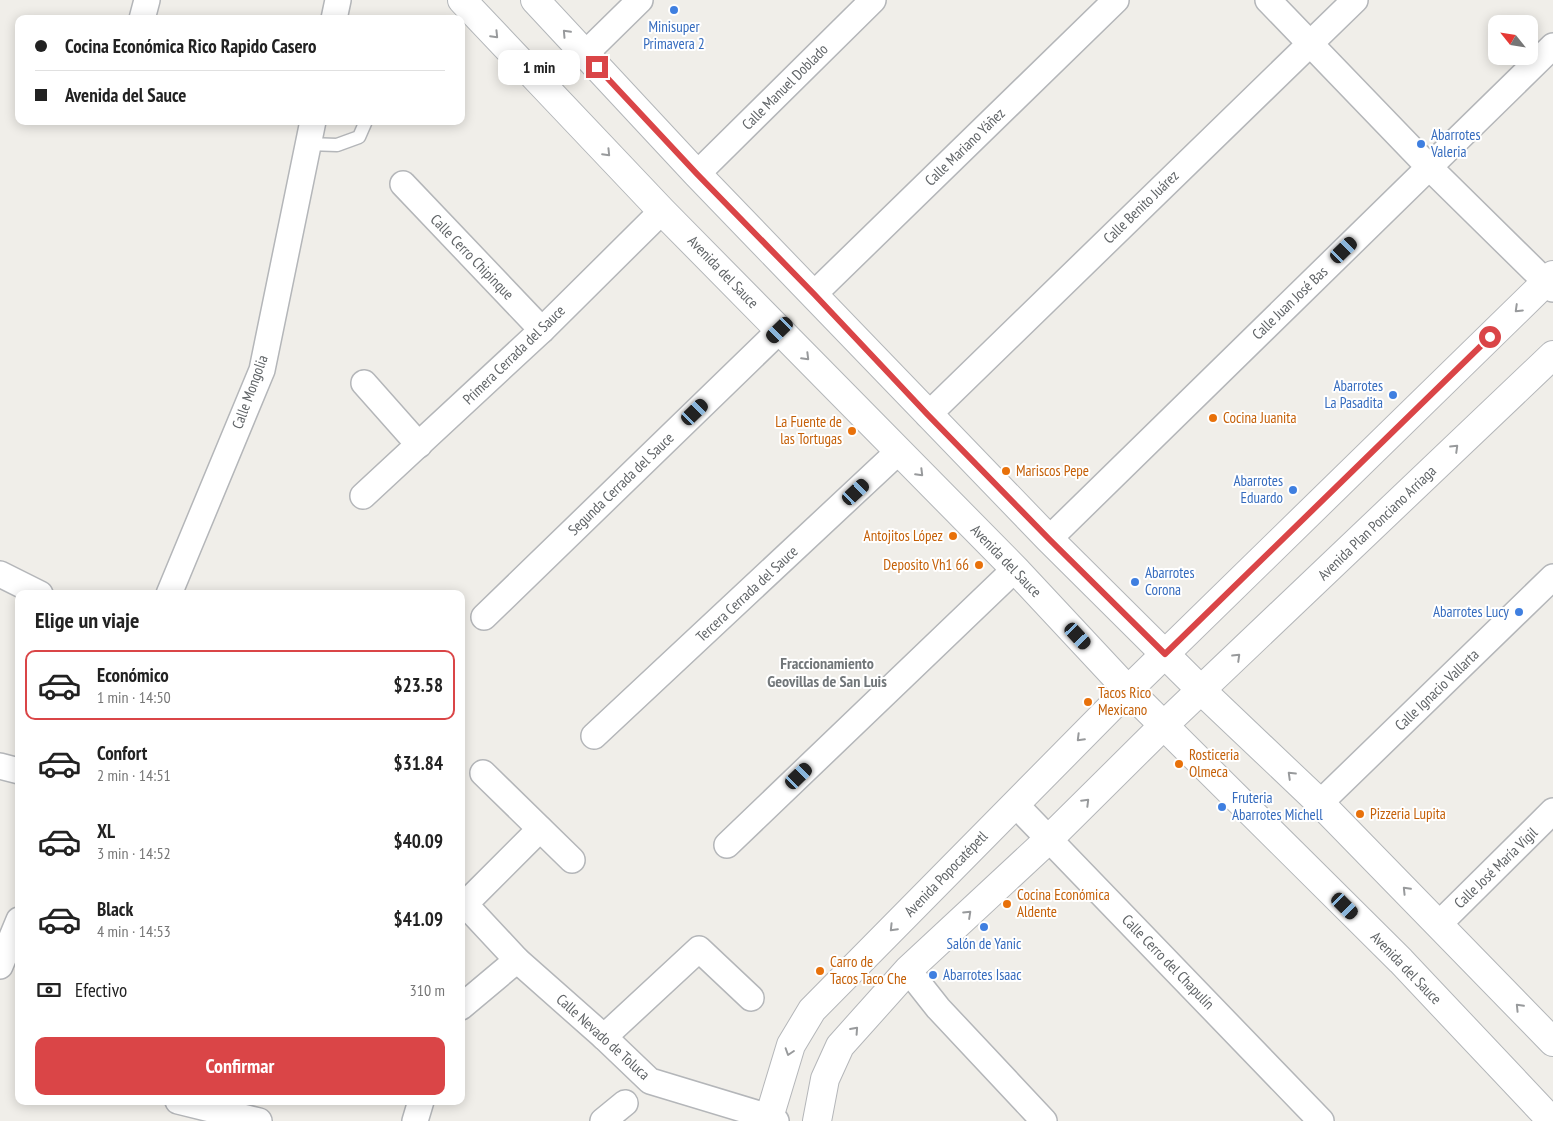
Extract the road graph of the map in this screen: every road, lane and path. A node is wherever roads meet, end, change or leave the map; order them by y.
1 (147, 0) edge
2 (338, 0) edge
3 (462, 0) edge
4 (535, 0) edge
5 (640, 0) edge
6 (873, 0) edge
7 (1116, 0) edge
8 (1268, 0) edge
9 (1355, 0) edge
10 (143, 15) edge
11 (335, 15) edge
12 (1310, 42) junction
13 (1553, 46) edge
14 (585, 54) junction
15 (364, 125) edge
16 (311, 132) edge
17 (1429, 167) junction
18 (697, 174) junction
19 (403, 184) dead end
20 (662, 210) junction
21 (1551, 282) edge
22 (814, 294) junction
23 (542, 330) junction
24 (780, 330) junction
25 (1553, 355) edge
26 (364, 383) dead end
27 (928, 415) junction
28 (419, 445) junction
29 (899, 451) junction
30 (363, 496) dead end
31 (1049, 539) junction
32 (1015, 569) junction
33 (0, 574) edge
34 (1553, 577) edge
35 (32, 590) edge
36 (171, 590) edge
37 (484, 617) dead end
38 (1165, 654) junction
39 (1128, 690) junction
40 (1202, 691) junction
41 (1164, 726) junction
42 (594, 736) dead end
43 (0, 766) edge
44 (15, 770) edge
45 (483, 773) dead end
46 (1320, 803) junction
47 (1015, 804) junction
48 (1553, 812) edge
49 (540, 829) junction
50 (1049, 839) junction
51 (727, 845) dead end
52 (572, 860) dead end
53 (465, 900) edge
54 (465, 904) edge
55 (1438, 924) junction
56 (15, 928) edge
57 (2, 953) edge
58 (517, 960) junction
59 (908, 970) junction
60 (751, 998) dead end
61 (465, 1004) edge
62 (604, 1037) junction
63 (1553, 1042) edge
64 (625, 1103) dead end
65 (194, 1105) edge
66 (420, 1105) edge
67 (771, 1120) edge
68 (259, 1121) edge
69 (415, 1121) edge
70 (603, 1121) edge
71 (817, 1121) edge
72 (1044, 1121) edge
73 (1321, 1121) edge
74 (1552, 1121) edge

1 - 10 street
2 - 11 street
3 -> 20 main road, Avenida del Sauce
14 -> 4 main road
5 - 14 street
6 - 18 street, Calle Manuel Doblado
7 - 22 street, Calle Mariano Yáñez
8 - 12 street
9 - 12 street, Calle Benito Juárez
12 - 17 street
12 - 27 street, Calle Benito Juárez
13 - 17 street, Calle Juan José Bas
14 - 18 main road
15 - 16 lane
16 - 36 street, Calle Mongolia
17 - 21 street
17 - 31 street, Calle Juan José Bas
18 - 22 main road
19 - 23 street, Calle Cerro Chipinque
20 - 23 street, Primera Cerrada del Sauce
20 - 24 main road, Avenida del Sauce
21 -> 38 main road
22 - 27 main road
23 - 28 street, Primera Cerrada del Sauce
24 -> 29 main road, Avenida del Sauce
24 - 37 street, Segunda Cerrada del Sauce
40 -> 25 main road, Avenida Plan Ponciano Arriaga
26 - 28 street
27 - 31 main road
28 - 30 street, Primera Cerrada del Sauce
29 -> 32 main road, Avenida del Sauce
29 - 42 street, Tercera Cerrada del Sauce
31 - 38 main road
32 - 39 main road, Avenida del Sauce
32 - 51 street
33 - 35 street
34 - 46 street, Calle Ignacio Vallarta
38 - 39 main road, Avenida Popocatépetl
38 - 40 main road
39 - 41 main road, Avenida del Sauce
39 -> 47 main road, Avenida Popocatépetl
40 - 41 main road
46 -> 40 main road
50 -> 41 main road
41 - 74 main road, Avenida del Sauce
43 - 44 street
45 - 49 street
55 -> 46 main road
47 - 50 street, Calle Cerro del Chapulín
47 -> 67 main road, Avenida Popocatépetl
48 - 55 street, Calle José María Vigil
49 - 52 street
49 - 53 street
59 -> 50 main road
50 - 73 street, Calle Cerro del Chapulín
54 - 58 street, Calle Nevado de Toluca
63 -> 55 main road
56 - 57 street
58 - 61 street
58 - 62 street, Calle Nevado de Toluca
71 -> 59 main road
59 - 72 street
60 - 62 street
62 - 67 street, Calle Nevado de Toluca
64 - 70 street
65 - 68 street
66 - 69 street

